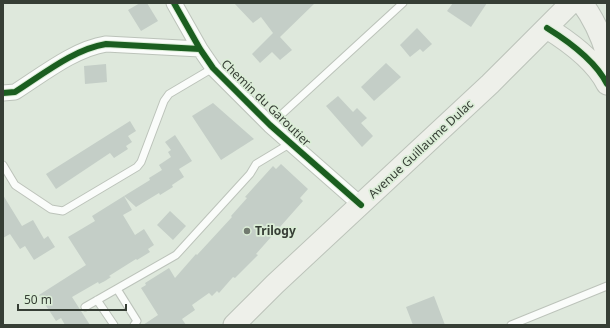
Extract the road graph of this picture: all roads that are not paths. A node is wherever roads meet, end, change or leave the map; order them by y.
1 (174, 3) edge
2 (403, 3) edge
3 (571, 3) edge
4 (582, 3) edge
5 (547, 28) junction
6 (200, 49) junction
7 (600, 55) edge
8 (213, 68) junction
9 (607, 84) edge
10 (3, 93) edge
11 (270, 125) junction
12 (291, 143) junction
13 (3, 165) edge
14 (361, 205) junction
15 (607, 286) edge
16 (117, 289) junction
17 (97, 300) junction
18 (85, 307) dead end
19 (114, 325) edge
20 (134, 325) edge
21 (234, 325) edge
22 (511, 325) edge

1 - 6 street, Chemin du Garoutier
2 - 11 lane
3 - 5 main road, Avenue Guillaume Dulac
4 - 7 main road
5 - 7 main road
5 - 14 main road, Avenue Guillaume Dulac
6 - 8 street, Chemin du Garoutier
6 - 10 street
7 - 9 main road
8 - 11 street, Chemin du Garoutier
8 - 13 lane
11 - 12 street, Chemin du Garoutier
12 - 14 street, Chemin du Garoutier
12 - 16 lane
14 - 21 main road, Avenue Guillaume Dulac
15 - 22 lane
16 - 17 lane
16 - 20 lane
17 - 18 lane
17 - 19 lane

